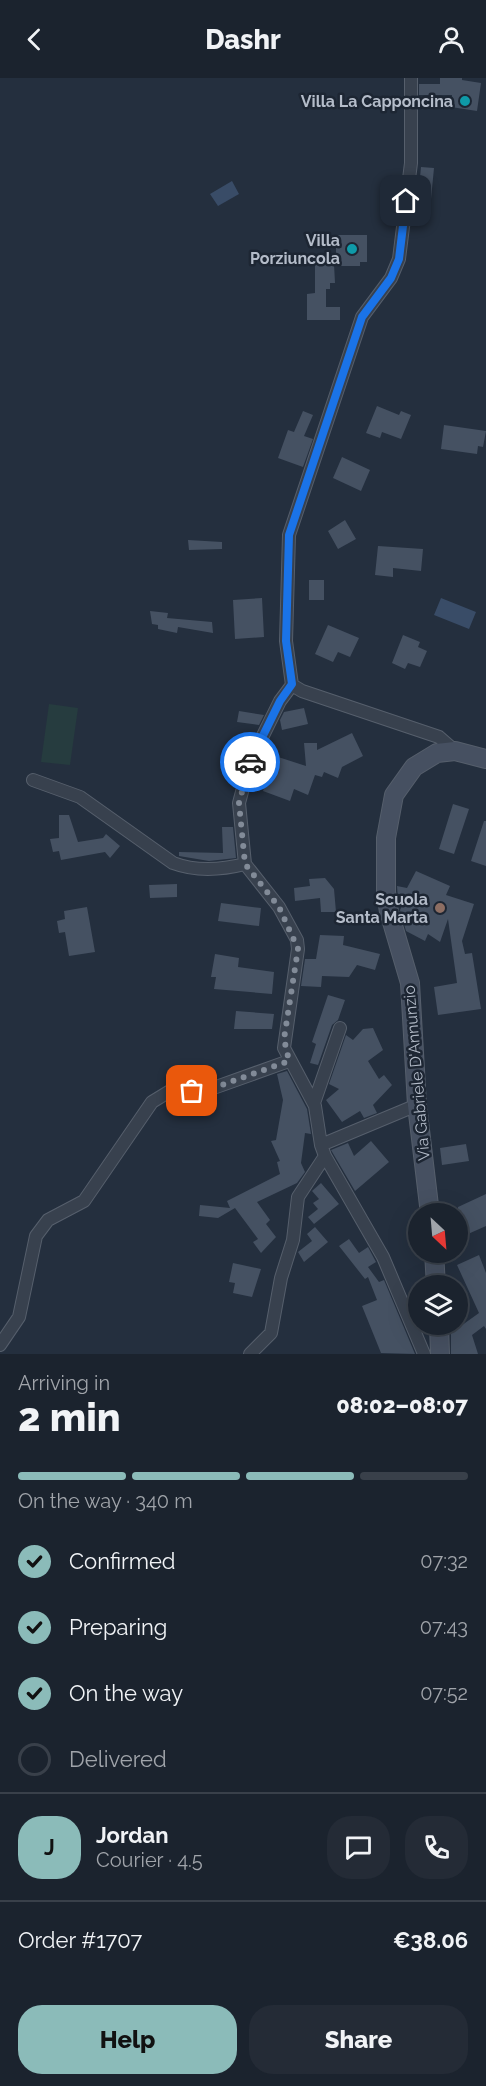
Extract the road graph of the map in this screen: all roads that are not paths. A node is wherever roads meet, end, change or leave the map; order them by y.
1 (411, 78) edge
2 (292, 684) junction
3 (455, 750) junction
4 (486, 759) edge
5 (33, 780) dead end
6 (245, 864) junction
7 (340, 1028) dead end
8 (289, 1061) junction
9 (314, 1103) junction
10 (417, 1105) junction
11 (323, 1150) junction
12 (429, 1203) edge
13 (439, 1335) edge
14 (0, 1346) edge
15 (250, 1354) edge
16 (424, 1354) edge
17 (440, 1354) edge

1 - 2 street
2 - 3 street
2 - 6 street
3 - 4 street
3 - 10 street, Via Gabriele D'Annunzio
5 - 6 street
6 - 8 street
7 - 9 street
8 - 9 street
8 - 14 street
9 - 11 street
10 - 11 street
10 - 12 street, Via Gabriele D'Annunzio
11 - 15 street
11 - 16 street
13 - 17 street

